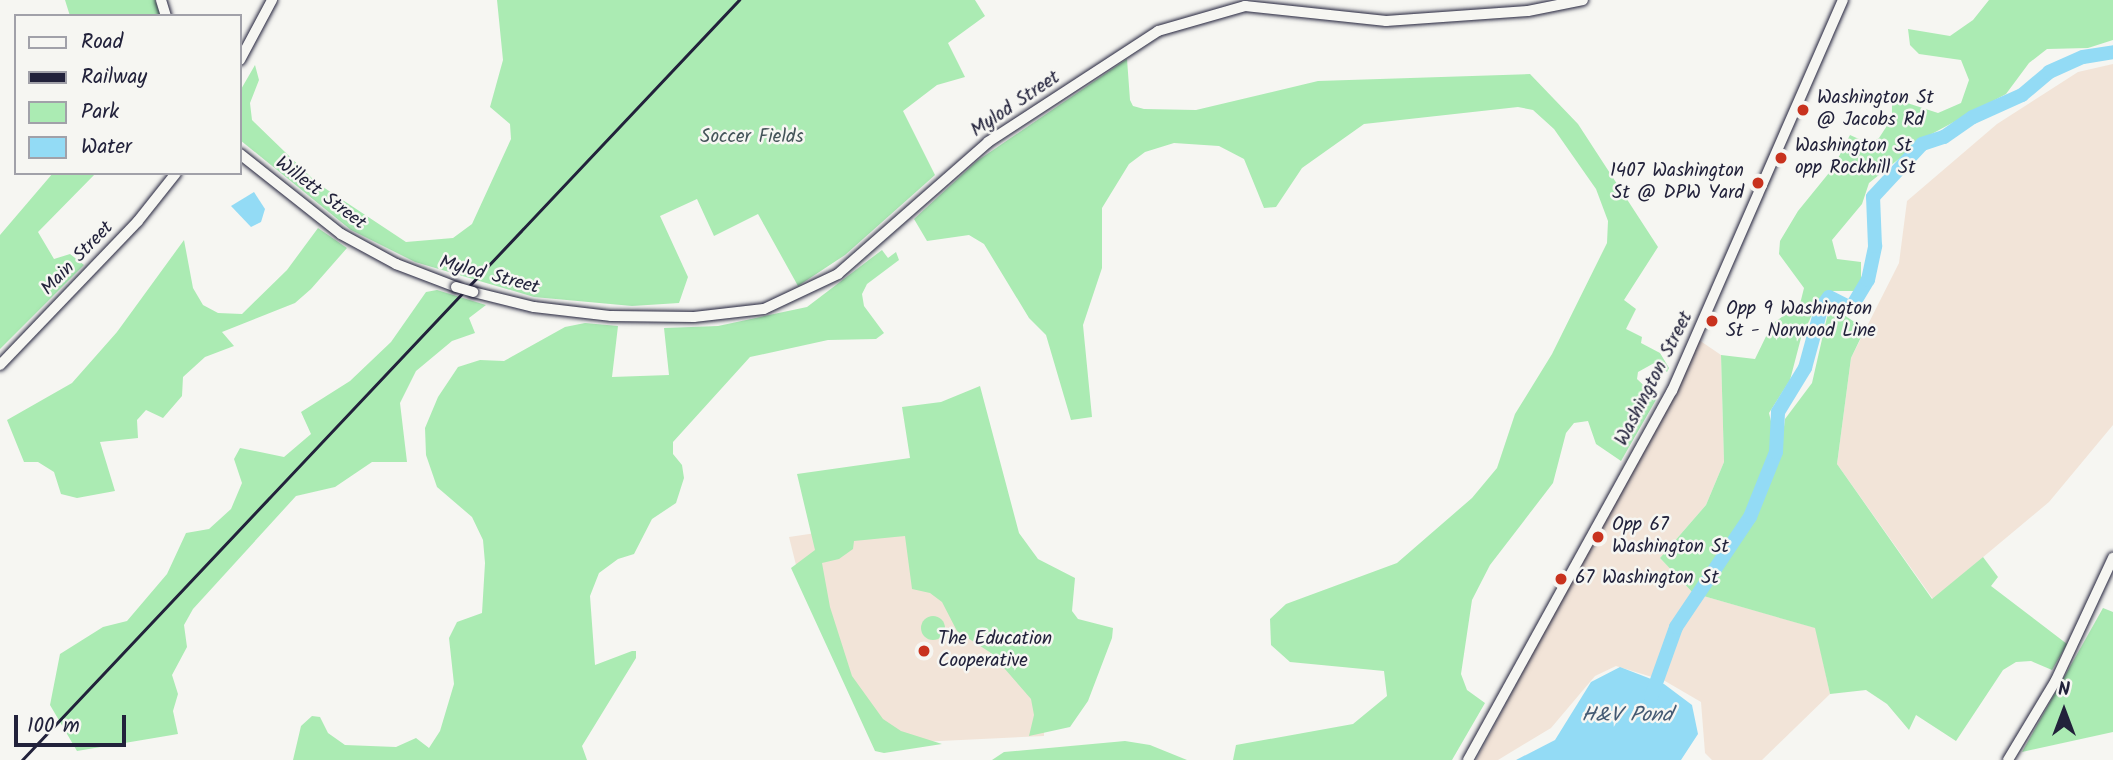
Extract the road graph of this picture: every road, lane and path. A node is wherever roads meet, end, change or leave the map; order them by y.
1 (272, 0) edge
2 (1583, 0) edge
3 (1843, 0) edge
4 (242, 56) edge
5 (242, 156) edge
6 (174, 175) edge
7 (421, 275) joint
8 (0, 365) edge
9 (2113, 558) edge
10 (1468, 760) edge
11 (2008, 760) edge

1 - 4 main road
2 - 7 street, Mylod Street, bridge
3 - 10 main road, Washington Street
5 - 7 street, Willett Street
6 - 8 main road, Main Street
9 - 11 street

